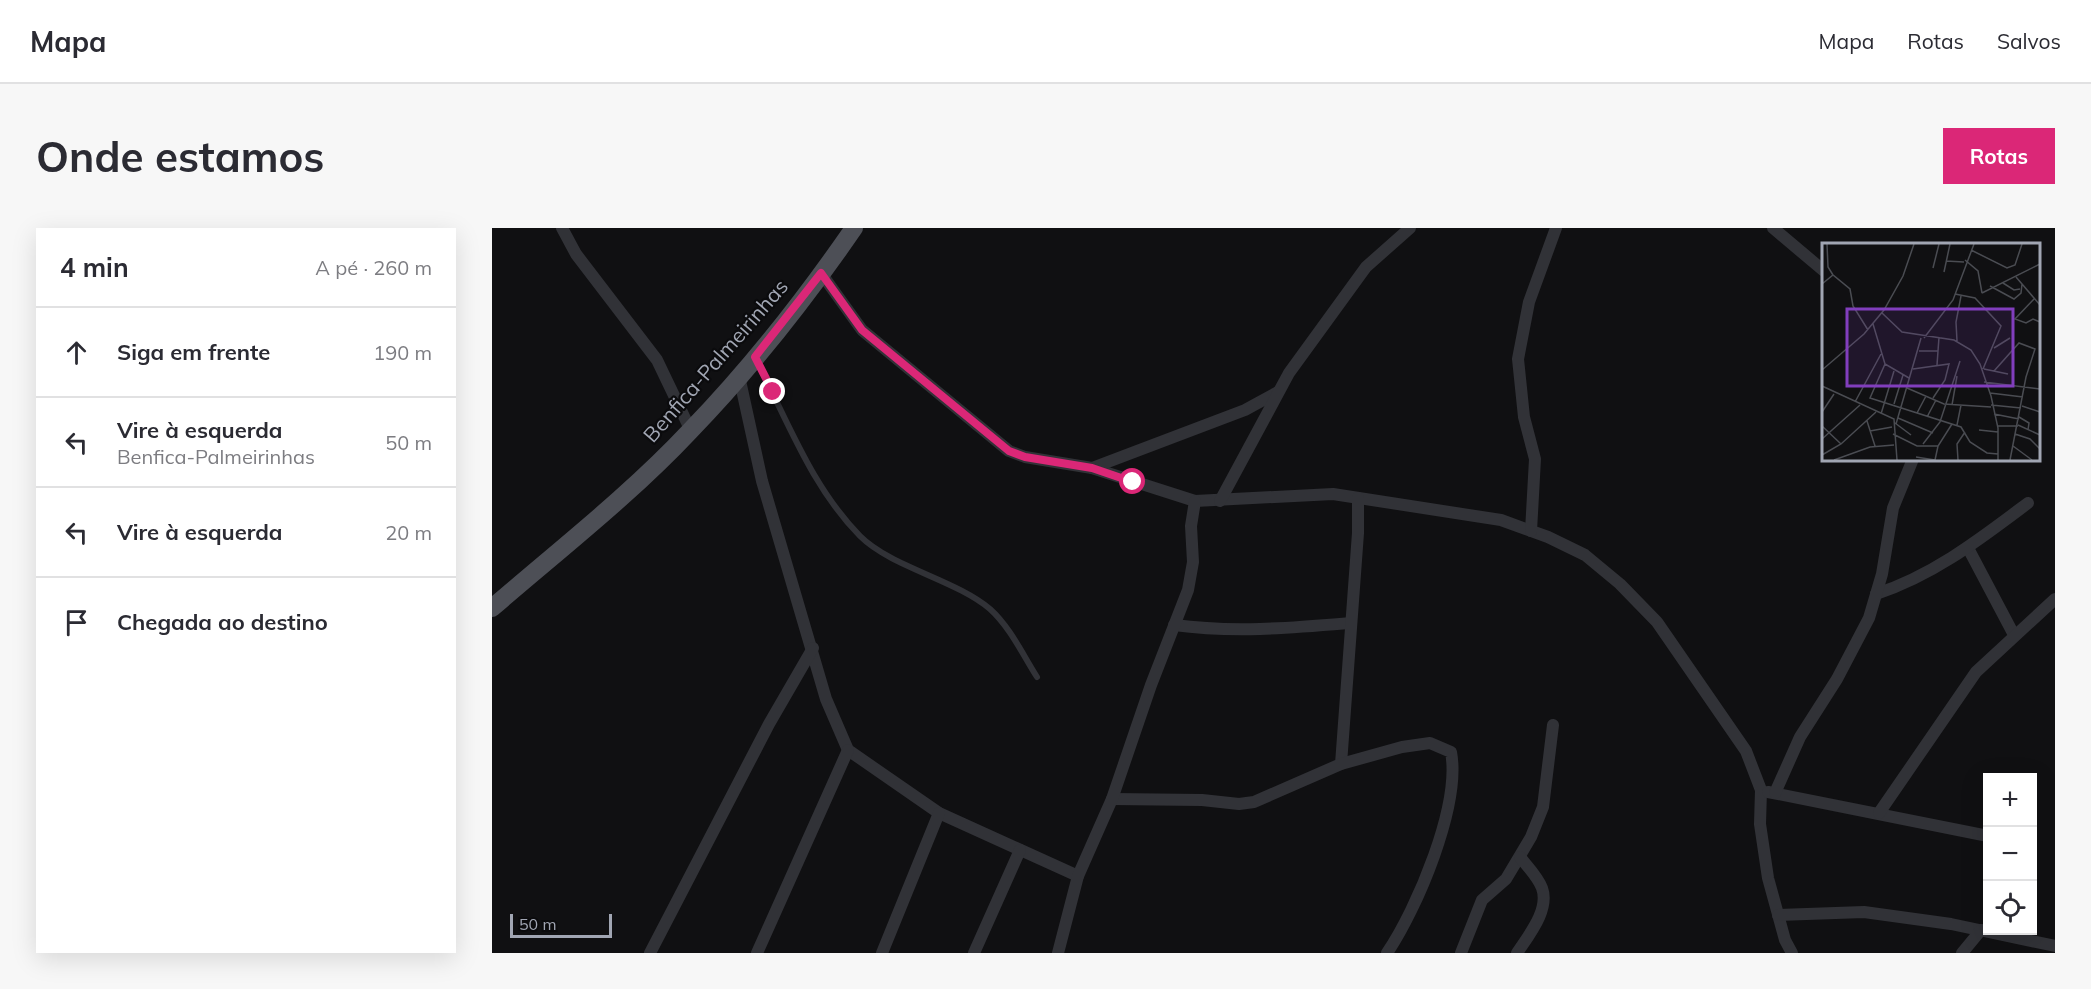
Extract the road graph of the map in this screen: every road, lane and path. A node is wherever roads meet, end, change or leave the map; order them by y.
1 (562, 228) edge
2 (854, 228) edge
3 (1410, 228) edge
4 (1556, 228) edge
5 (1773, 228) edge
6 (1822, 269) edge
7 (821, 273) junction
8 (755, 357) junction
9 (739, 376) junction
10 (1278, 392) junction
11 (691, 431) junction
12 (1913, 460) edge
13 (1092, 468) junction
14 (1358, 498) junction
15 (1195, 501) junction
16 (1220, 501) junction
17 (2028, 503) dead end
18 (1531, 531) junction
19 (1968, 548) junction
20 (1876, 594) junction
21 (2055, 599) edge
22 (492, 608) edge
23 (1350, 623) junction
24 (1174, 626) junction
25 (2014, 635) junction
26 (813, 648) junction
27 (1037, 677) dead end
28 (1553, 725) dead end
29 (848, 750) junction
30 (1341, 764) junction
31 (1761, 790) junction
32 (1775, 793) junction
33 (1112, 799) junction
34 (939, 813) junction
35 (1879, 813) junction
36 (1983, 835) edge
37 (1020, 850) junction
38 (1520, 857) junction
39 (1078, 876) junction
40 (1778, 915) junction
41 (1981, 930) junction
42 (2055, 946) edge
43 (650, 953) edge
44 (757, 953) edge
45 (882, 953) edge
46 (974, 953) edge
47 (1058, 953) edge
48 (1387, 953) edge
49 (1461, 953) edge
50 (1517, 953) edge
51 (1792, 953) edge
52 (1962, 953) edge

1 - 11 street
2 - 7 main road, Benfica-Palmeirinhas
3 - 10 street
4 - 18 street
5 - 6 street
7 - 8 main road, Benfica-Palmeirinhas
7 - 13 street
8 - 9 main road, Benfica-Palmeirinhas
8 - 27 lane
9 - 11 main road, Benfica-Palmeirinhas
9 - 26 street
10 - 13 street
10 - 16 street
11 - 22 main road, Benfica-Palmeirinhas
12 - 20 street
13 - 15 street
14 - 16 street
14 - 18 street
14 - 23 street
15 - 16 street
15 - 24 street
17 - 19 street
18 - 31 street
19 - 20 street
19 - 25 street
20 - 32 street
21 - 25 street
23 - 24 street
23 - 30 street
24 - 33 street
25 - 35 street
26 - 29 street
26 - 43 street
28 - 38 street
29 - 34 street
29 - 44 street
30 - 33 street
30 - 48 street
31 - 32 street
31 - 40 street
32 - 35 street
33 - 39 street
34 - 37 street
34 - 45 street
35 - 36 street
37 - 39 street
37 - 46 street
38 - 49 street
38 - 50 street
39 - 47 street
40 - 41 street
40 - 51 street
41 - 42 street
41 - 52 street

